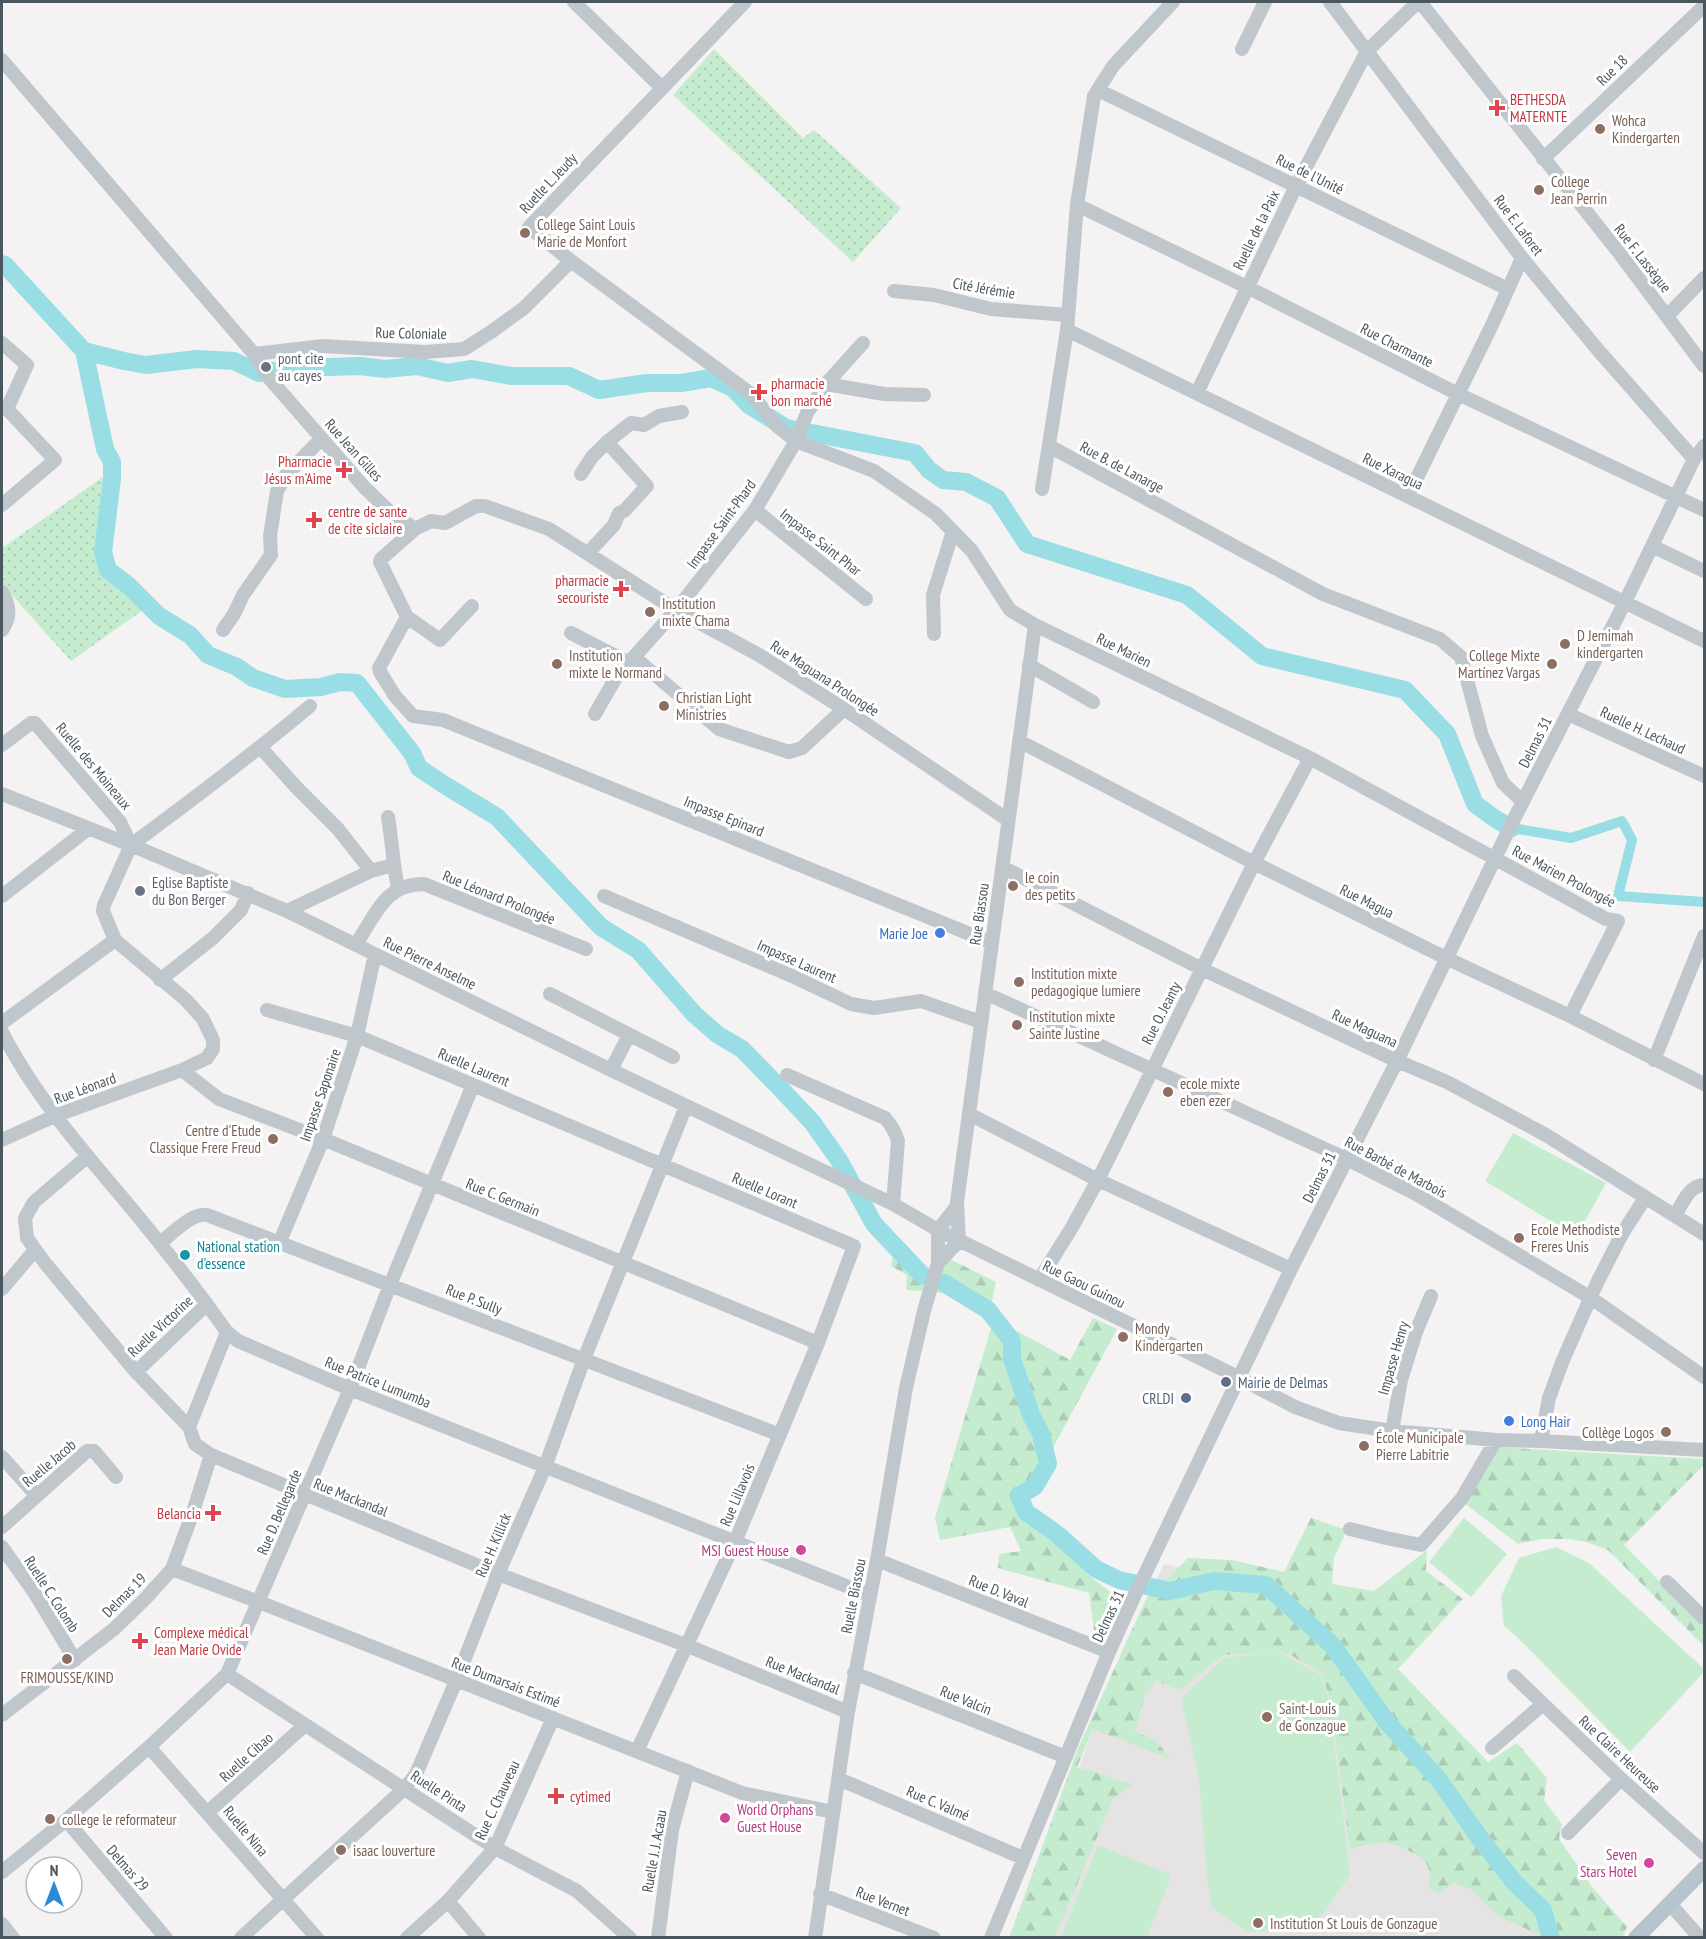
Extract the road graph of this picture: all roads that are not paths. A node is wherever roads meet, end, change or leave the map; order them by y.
1 (574, 2) edge
2 (745, 2) edge
3 (1173, 2) edge
4 (1266, 2) edge
5 (1330, 2) edge
6 (1419, 2) edge
7 (1704, 6) edge
8 (1242, 49) dead end
9 (1367, 51) junction
10 (2, 60) edge
11 (661, 87) junction
12 (1098, 90) junction
13 (1543, 159) junction
14 (1296, 186) junction
15 (1077, 205) junction
16 (1522, 258) junction
17 (571, 261) junction
18 (1704, 278) edge
19 (1247, 287) junction
20 (1508, 289) junction
21 (894, 291) dead end
22 (1068, 315) junction
23 (1666, 316) junction
24 (1066, 330) junction
25 (2, 343) edge
26 (863, 343) dead end
27 (256, 358) junction
28 (1704, 366) edge
29 (826, 384) junction
30 (1197, 393) junction
31 (924, 394) dead end
32 (1458, 394) junction
33 (682, 412) dead end
34 (777, 426) joint
35 (321, 439) junction
36 (796, 441) junction
37 (607, 442) junction
38 (1049, 446) junction
39 (1704, 446) edge
40 (1694, 459) junction
41 (581, 474) dead end
42 (1042, 489) dead end
43 (1676, 495) junction
44 (1408, 496) junction
45 (2, 505) edge
46 (755, 510) junction
47 (1704, 510) edge
48 (415, 529) junction
49 (953, 531) junction
50 (1652, 546) junction
51 (588, 553) junction
52 (1704, 571) edge
53 (2, 592) edge
54 (866, 599) dead end
55 (1624, 602) junction
56 (472, 606) dead end
57 (676, 610) junction
58 (407, 617) junction
59 (1035, 625) junction
60 (2, 630) edge
61 (223, 630) dead end
62 (570, 633) dead end
63 (934, 634) dead end
64 (1704, 641) edge
65 (630, 659) junction
66 (1029, 665) junction
67 (1093, 702) dead end
68 (310, 706) dead end
69 (844, 709) junction
70 (595, 714) dead end
71 (1568, 714) junction
72 (1019, 741) junction
73 (2, 745) edge
74 (261, 748) junction
75 (1310, 758) junction
76 (1704, 776) edge
77 (2, 794) edge
78 (1523, 802) junction
79 (388, 817) dead end
80 (1008, 820) junction
81 (88, 829) junction
82 (131, 845) junction
83 (1495, 858) junction
84 (1254, 863) junction
85 (393, 865) junction
86 (1002, 867) junction
87 (371, 871) junction
88 (398, 888) junction
89 (248, 893) junction
90 (2, 896) edge
91 (604, 896) dead end
92 (287, 911) junction
93 (1704, 936) edge
94 (115, 940) junction
95 (992, 943) junction
96 (356, 944) junction
97 (586, 950) dead end
98 (375, 954) junction
99 (1446, 958) junction
100 (1202, 969) junction
101 (160, 980) junction
102 (985, 993) junction
103 (550, 994) dead end
104 (267, 1010) dead end
105 (1570, 1016) junction
106 (981, 1022) junction
107 (2, 1023) edge
108 (2, 1032) edge
109 (629, 1035) junction
110 (357, 1036) junction
111 (673, 1057) dead end
112 (1654, 1059) junction
113 (1397, 1061) junction
114 (182, 1070) junction
115 (611, 1070) junction
116 (1151, 1070) junction
117 (787, 1075) dead end
118 (474, 1084) junction
119 (1704, 1084) edge
120 (686, 1107) junction
121 (969, 1114) junction
122 (57, 1115) junction
123 (323, 1139) junction
124 (2, 1140) edge
125 (88, 1156) junction
126 (1347, 1159) junction
127 (664, 1165) junction
128 (1098, 1180) junction
129 (432, 1185) junction
130 (1704, 1185) edge
131 (876, 1197) joint
132 (1645, 1198) junction
133 (892, 1204) junction
134 (957, 1207) junction
135 (1675, 1216) junction
136 (938, 1230) junction
137 (1704, 1234) edge
138 (280, 1241) junction
139 (959, 1241) junction
140 (160, 1243) junction
141 (854, 1246) joint
142 (35, 1250) junction
143 (938, 1263) junction
144 (622, 1264) junction
145 (1292, 1269) junction
146 (1039, 1280) junction
147 (390, 1285) junction
148 (2, 1289) edge
149 (1431, 1296) dead end
150 (1591, 1298) junction
151 (207, 1304) junction
152 (227, 1332) junction
153 (818, 1343) junction
154 (584, 1359) junction
155 (136, 1372) junction
156 (1704, 1377) edge
157 (1240, 1379) junction
158 (350, 1389) junction
159 (189, 1427) junction
160 (1392, 1431) junction
161 (780, 1435) junction
162 (1496, 1440) junction
163 (1541, 1441) junction
164 (1704, 1450) edge
165 (211, 1455) junction
166 (2, 1457) edge
167 (545, 1467) junction
168 (116, 1477) dead end
169 (36, 1495) junction
170 (303, 1495) junction
171 (2, 1527) edge
172 (1350, 1529) dead end
173 (735, 1542) junction
174 (2, 1547) edge
175 (877, 1560) junction
176 (6, 1566) edge
177 (172, 1569) junction
178 (498, 1574) junction
179 (1667, 1582) dead end
180 (869, 1595) junction
181 (259, 1602) junction
182 (1704, 1618) edge
183 (688, 1646) junction
184 (1109, 1652) junction
185 (75, 1660) junction
186 (854, 1672) junction
187 (227, 1674) junction
188 (1514, 1676) dead end
189 (456, 1681) junction
190 (1544, 1704) junction
191 (848, 1712) junction
192 (2, 1715) edge
193 (553, 1718) junction
194 (305, 1725) junction
195 (149, 1747) junction
196 (1492, 1748) dead end
197 (637, 1750) junction
198 (1066, 1757) junction
199 (688, 1771) junction
200 (839, 1779) junction
201 (1621, 1779) junction
202 (405, 1788) junction
203 (208, 1812) junction
204 (833, 1812) junction
205 (66, 1820) junction
206 (1568, 1833) dead end
207 (495, 1848) junction
208 (1704, 1853) edge
209 (1023, 1858) junction
210 (1704, 1869) edge
211 (2, 1872) edge
212 (820, 1894) junction
213 (282, 1900) junction
214 (448, 1901) junction
215 (1670, 1904) junction
216 (2, 1924) edge
217 (1700, 1932) edge
218 (13, 1938) edge
219 (166, 1938) edge
220 (242, 1938) edge
221 (317, 1938) edge
222 (407, 1938) edge
223 (479, 1938) edge
224 (630, 1938) edge
225 (658, 1938) edge
226 (815, 1938) edge
227 (934, 1938) edge
228 (991, 1938) edge
229 (1636, 1938) edge

1 - 11 street
2 - 11 street, Ruelle L. Jeudy
3 - 12 street
4 - 8 street
5 - 9 street, Rue E. Laforet
6 - 9 street, Ruelle de la Paix
6 - 13 street, Rue F. Lassègue
7 - 13 street, Rue 18
9 - 14 street, Ruelle de la Paix
9 - 16 street, Rue E. Laforet
10 - 27 street
11 - 17 street, Ruelle L. Jeudy
12 - 14 street, Rue de l'Unité
12 - 15 street
13 - 23 street, Rue F. Lassègue
14 - 19 street, Ruelle de la Paix
14 - 20 street, Rue de l'Unité
15 - 19 street, Rue Charmante
15 - 22 street
16 - 20 street
16 - 40 street, Rue E. Laforet
17 - 27 street, Rue Coloniale
17 - 34 street, Ruelle L. Jeudy
18 - 23 street
19 - 30 street, Ruelle de la Paix
19 - 32 street, Rue Charmante
20 - 32 street
21 - 22 street, Cité Jérémie
22 - 24 street
23 - 28 street, Rue F. Lassègue
24 - 30 street, Rue Xaragua
24 - 38 street
25 - 45 street
26 - 29 street, Impasse Saint-Phard
27 - 35 street, Rue Jean Gilles
29 - 31 street
29 - 36 street, Impasse Saint-Phard
30 - 44 street, Rue Xaragua
32 - 43 street, Rue Charmante
32 - 44 street
33 - 37 street
34 - 36 street, Rue Marien
35 - 48 street, Rue Jean Gilles
35 - 61 street
36 - 46 street, Impasse Saint-Phard
36 - 49 street, Rue Marien
37 - 41 street
37 - 51 street
38 - 42 street
38 - 78 street, Rue B. de Lanarge
39 - 40 street, Delmas 31
40 - 43 street, Delmas 31
43 - 47 street, Rue Charmante
43 - 50 street, Delmas 31
44 - 55 street, Rue Xaragua
46 - 54 street, Impasse Saint Phar
46 - 57 street, Impasse Saint-Phard
48 - 51 street
48 - 58 street
49 - 59 street, Rue Marien
49 - 63 street
50 - 52 street
50 - 55 street, Delmas 31
51 - 57 street, Rue Maguana Prolongée
53 - 60 street
55 - 64 street, Rue Xaragua
55 - 71 street, Delmas 31
56 - 58 street
57 - 65 street, Impasse Saint-Phard
57 - 69 street, Rue Maguana Prolongée
58 - 95 street, Impasse Epinard
59 - 66 street, Rue Biassou
59 - 75 street, Rue Marien
62 - 65 street
65 - 69 street
65 - 70 street, Impasse Saint-Phard
66 - 67 street
66 - 72 street, Rue Biassou
68 - 74 street
69 - 80 street, Rue Maguana Prolongée
71 - 76 street, Ruelle H. Lechaud
71 - 78 street, Delmas 31
72 - 80 street, Rue Biassou
72 - 84 street, Rue Magua
73 - 82 street, Ruelle des Moineaux
74 - 82 street
74 - 87 street
75 - 83 street, Rue Marien
75 - 84 street, Rue O. Jeanty
77 - 81 street, Rue Pierre Anselme
78 - 83 street, Delmas 31
79 - 85 street
80 - 86 street, Rue Biassou
81 - 82 street, Rue Pierre Anselme
81 - 90 street
82 - 89 street, Rue Pierre Anselme
82 - 94 street
83 - 99 street, Delmas 31
83 - 105 street, Rue Marien Prolongée
84 - 99 street, Rue Magua
84 - 100 street, Rue O. Jeanty
85 - 87 street
85 - 88 street
86 - 95 street, Rue Biassou
86 - 100 street, Rue Maguana
87 - 92 street
88 - 96 street
88 - 97 street, Rue Léonard Prolongée
89 - 92 street, Rue Pierre Anselme
89 - 101 street
91 - 106 street, Impasse Laurent
92 - 96 street, Rue Pierre Anselme
93 - 112 street
94 - 101 street, Rue Léonard
94 - 107 street
95 - 102 street, Rue Biassou
96 - 98 street, Rue Pierre Anselme
98 - 110 street, Impasse Saponaire
98 - 115 street, Rue Pierre Anselme
99 - 105 street, Rue Magua
99 - 113 street, Delmas 31
100 - 113 street, Rue Maguana
100 - 116 street, Rue O. Jeanty
101 - 114 street, Rue Léonard
102 - 106 street, Rue Biassou
102 - 116 street, Rue Barbé de Marbois
103 - 109 street
104 - 110 street, Ruelle Laurent
105 - 112 street, Rue Magua
106 - 121 street, Rue Biassou
108 - 122 street, Rue Patrice Lumumba
109 - 111 street
109 - 115 street
110 - 118 street, Ruelle Laurent
110 - 123 street, Impasse Saponaire
112 - 119 street, Rue Magua
113 - 126 street, Delmas 31
113 - 132 street, Rue Maguana
114 - 122 street, Rue Léonard
114 - 123 street, Rue C. Germain
115 - 120 street, Rue Pierre Anselme
116 - 126 street, Rue Barbé de Marbois
116 - 128 street, Rue O. Jeanty
117 - 133 street
118 - 127 street, Ruelle Laurent
118 - 129 street, Rue D. Bellegarde
120 - 127 street, Rue H. Killick
120 - 131 street, Rue Pierre Anselme
121 - 128 street
121 - 134 street, Rue Biassou
122 - 124 street, Rue Léonard
122 - 125 street, Rue Patrice Lumumba
123 - 129 street, Rue C. Germain
123 - 138 street, Impasse Saponaire
125 - 140 street, Rue Patrice Lumumba
125 - 142 street, Rue Mackandal
126 - 145 street, Delmas 31
126 - 150 street, Rue Barbé de Marbois
127 - 141 street, Ruelle Lorant
127 - 144 street, Rue H. Killick
128 - 145 street
128 - 146 street, Rue O. Jeanty
129 - 144 street, Rue C. Germain
129 - 147 street, Rue D. Bellegarde
130 - 135 street
131 - 133 street, Rue Gaou Guinou
132 - 135 street, Rue Maguana
132 - 150 street
133 - 136 street, Rue Gaou Guinou
134 - 136 street
134 - 139 street, Rue Biassou
135 - 137 street, Rue Maguana
136 - 139 street, Rue Gaou Guinou
136 - 143 street
138 - 140 street, Rue P. Sully
138 - 147 street, Rue P. Sully
139 - 143 street
139 - 146 street, Rue Gaou Guinou
140 - 151 street, Rue Patrice Lumumba
141 - 153 street, Rue Lillavois
142 - 148 street
142 - 155 street, Rue Mackandal
143 - 175 street, Ruelle Biassou
144 - 153 street, Rue C. Germain
144 - 154 street, Rue H. Killick
145 - 157 street, Delmas 31
146 - 157 street, Rue Gaou Guinou
147 - 154 street, Rue P. Sully
147 - 158 street, Rue D. Bellegarde
149 - 160 street, Impasse Henry
150 - 156 street, Rue Barbé de Marbois
150 - 163 street
151 - 152 street, Rue Patrice Lumumba
151 - 155 street, Ruelle Victorine
152 - 158 street, Rue Patrice Lumumba
152 - 159 street
153 - 161 street, Rue Lillavois
154 - 161 street, Rue P. Sully
154 - 167 street, Rue H. Killick
155 - 159 street, Rue Mackandal
157 - 160 street, Rue Gaou Guinou
157 - 184 street, Delmas 31
158 - 167 street, Rue Patrice Lumumba
158 - 170 street, Rue D. Bellegarde
159 - 165 street, Rue Mackandal
160 - 162 street, Rue Gaou Guinou
161 - 173 street, Rue Lillavois
162 - 163 street, Rue Gaou Guinou
162 - 172 street
163 - 164 street, Rue Gaou Guinou
165 - 170 street, Rue Mackandal
165 - 177 street, Delmas 19
166 - 169 street
167 - 173 street, Rue Patrice Lumumba
167 - 178 street, Rue H. Killick
168 - 169 street, Ruelle Jacob
169 - 171 street, Ruelle Jacob
170 - 178 street, Rue Mackandal
170 - 181 street, Rue D. Bellegarde
173 - 180 street, Rue Patrice Lumumba
173 - 183 street, Rue Lillavois
174 - 176 street, Ruelle C. Colomb
175 - 180 street, Ruelle Biassou
175 - 184 street, Rue D. Vaval
176 - 185 street, Ruelle C. Colomb
177 - 181 street, Rue Dumarsais Estimé
177 - 185 street, Delmas 19
178 - 183 street, Rue Mackandal
178 - 189 street, Rue H. Killick
179 - 182 street
180 - 186 street, Ruelle Biassou
181 - 187 street, Rue D. Bellegarde
181 - 189 street, Rue Dumarsais Estimé
183 - 191 street, Rue Mackandal
183 - 197 street, Rue Lillavois
184 - 198 street, Delmas 31
185 - 192 street, Delmas 19
186 - 191 street, Ruelle Biassou
186 - 198 street, Rue Valcin
187 - 194 street, Ruelle Pinta
187 - 195 street, Rue D. Bellegarde
188 - 190 street, Rue Claire Heureuse
189 - 193 street, Rue Dumarsais Estimé
189 - 202 street, Rue H. Killick
190 - 196 street
190 - 201 street, Rue Claire Heureuse
191 - 200 street, Ruelle Biassou
193 - 197 street, Rue Dumarsais Estimé
193 - 207 street, Rue C. Chauveau
194 - 202 street, Ruelle Pinta
194 - 203 street, Ruelle Cibao
195 - 203 street, Ruelle Nina
195 - 205 street, Rue D. Bellegarde
197 - 199 street, Rue Dumarsais Estimé
198 - 209 street, Delmas 31
199 - 204 street, Rue Dumarsais Estimé
199 - 225 street, Ruelle J. J. Acaau
200 - 204 street, Ruelle Biassou
200 - 209 street, Rue C. Valmé
201 - 206 street
201 - 208 street, Rue Claire Heureuse
202 - 207 street, Ruelle Pinta
202 - 213 street, Rue H. Killick
203 - 213 street, Ruelle Nina
204 - 212 street, Ruelle Biassou
205 - 211 street, Rue D. Bellegarde
205 - 219 street, Delmas 29
207 - 214 street, Rue C. Chauveau
207 - 224 street, Ruelle Pinta
209 - 228 street, Delmas 31
210 - 215 main road
212 - 226 street, Ruelle Biassou
212 - 227 street, Rue Vernet
213 - 220 street, Rue H. Killick
213 - 221 street, Ruelle Nina
214 - 222 street, Rue C. Chauveau
214 - 223 street
215 - 217 street
215 - 229 main road
216 - 218 street

